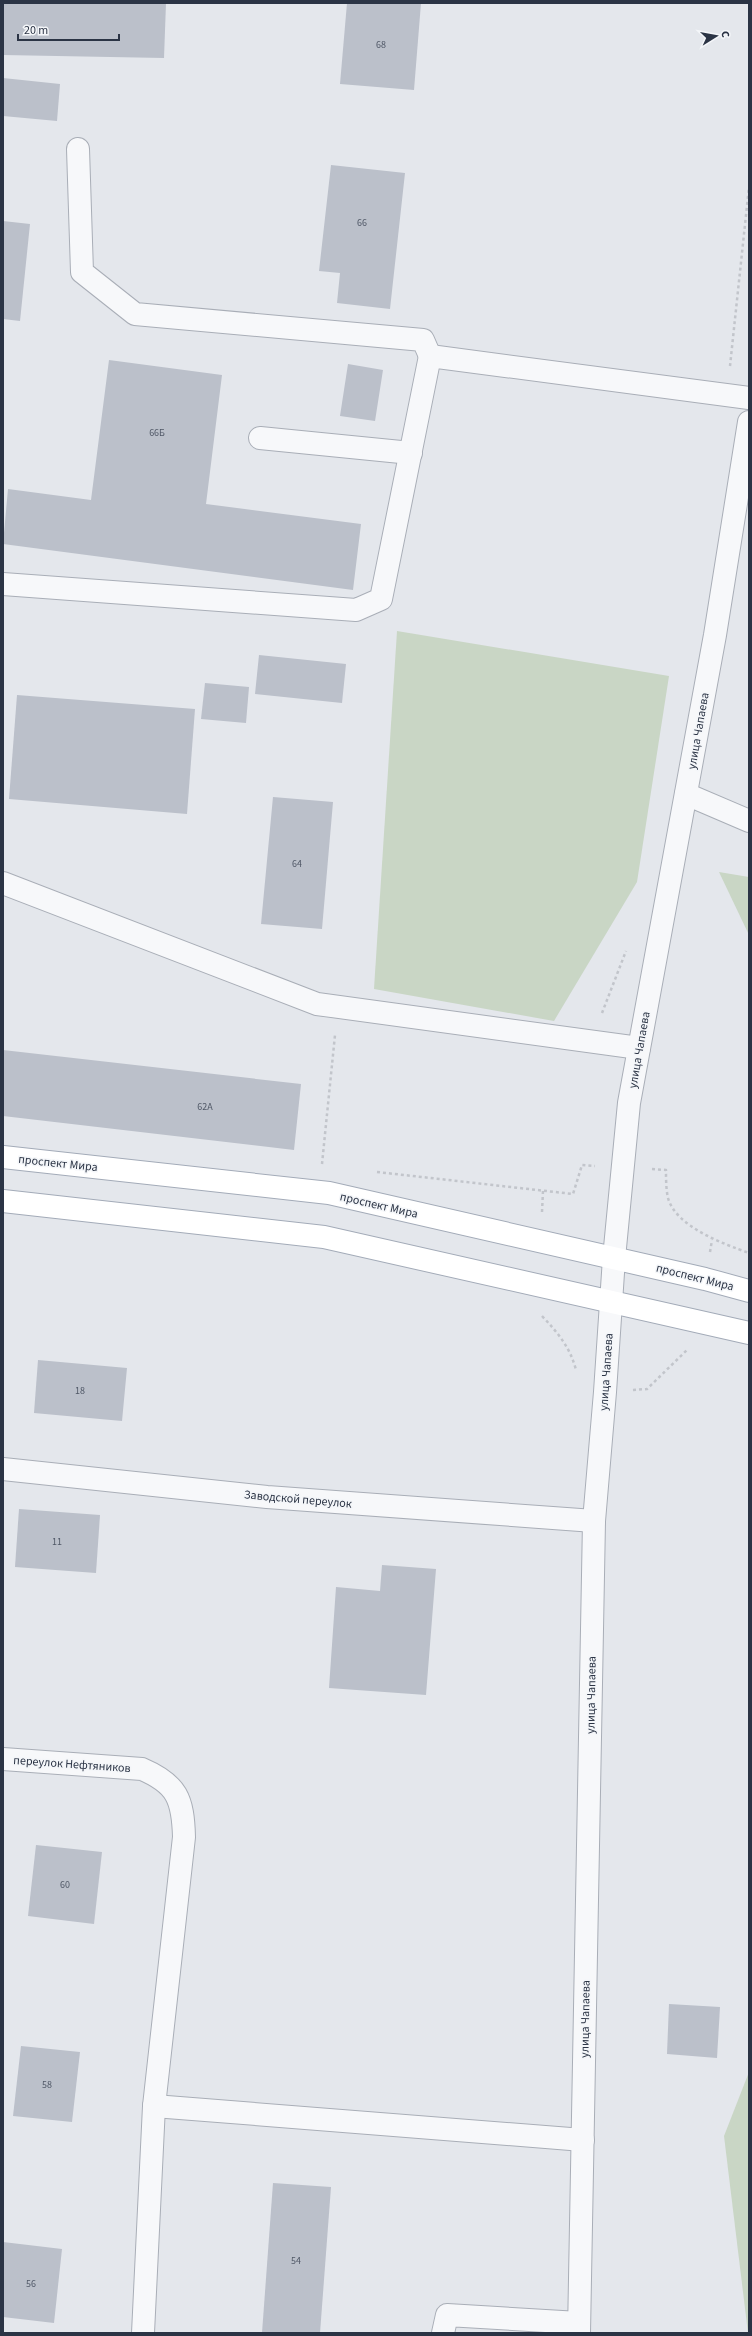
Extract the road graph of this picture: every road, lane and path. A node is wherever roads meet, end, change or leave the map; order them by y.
1 (78, 149) dead end
2 (430, 356) junction
3 (749, 398) edge
4 (748, 431) edge
5 (260, 438) dead end
6 (411, 453) junction
7 (3, 584) edge
8 (686, 794) junction
9 (749, 820) edge
10 (3, 883) edge
11 (338, 1007) junction
12 (639, 1048) junction
13 (3, 1157) edge
14 (314, 1165) dead end
15 (622, 1168) junction
16 (370, 1172) dead end
17 (3, 1201) edge
18 (749, 1253) edge
19 (614, 1258) junction
20 (749, 1291) edge
21 (610, 1303) junction
22 (749, 1334) edge
23 (3, 1469) edge
24 (594, 1521) junction
25 (3, 1759) edge
26 (154, 2106) junction
27 (583, 2140) junction
28 (579, 2328) edge
29 (143, 2333) edge
30 (443, 2333) edge

1 - 2 street
2 - 3 street
2 - 6 street
4 - 8 street, улица Чапаева
5 - 6 street
6 - 7 street
8 - 9 street
8 - 12 street, улица Чапаева
10 - 11 street
11 - 12 street
11 - 14 path
12 - 15 street, улица Чапаева
13 - 19 main road, проспект Мира
15 - 16 path
15 - 18 path
15 - 19 street, улица Чапаева
17 - 21 main road
19 - 20 main road, проспект Мира
19 - 21 street, улица Чапаева
21 - 22 main road
21 - 24 street, улица Чапаева
23 - 24 street, Заводской переулок
24 - 27 street, улица Чапаева
25 - 26 street, переулок Нефтяников
26 - 27 street
26 - 29 street
27 - 28 street, улица Чапаева
28 - 30 street

